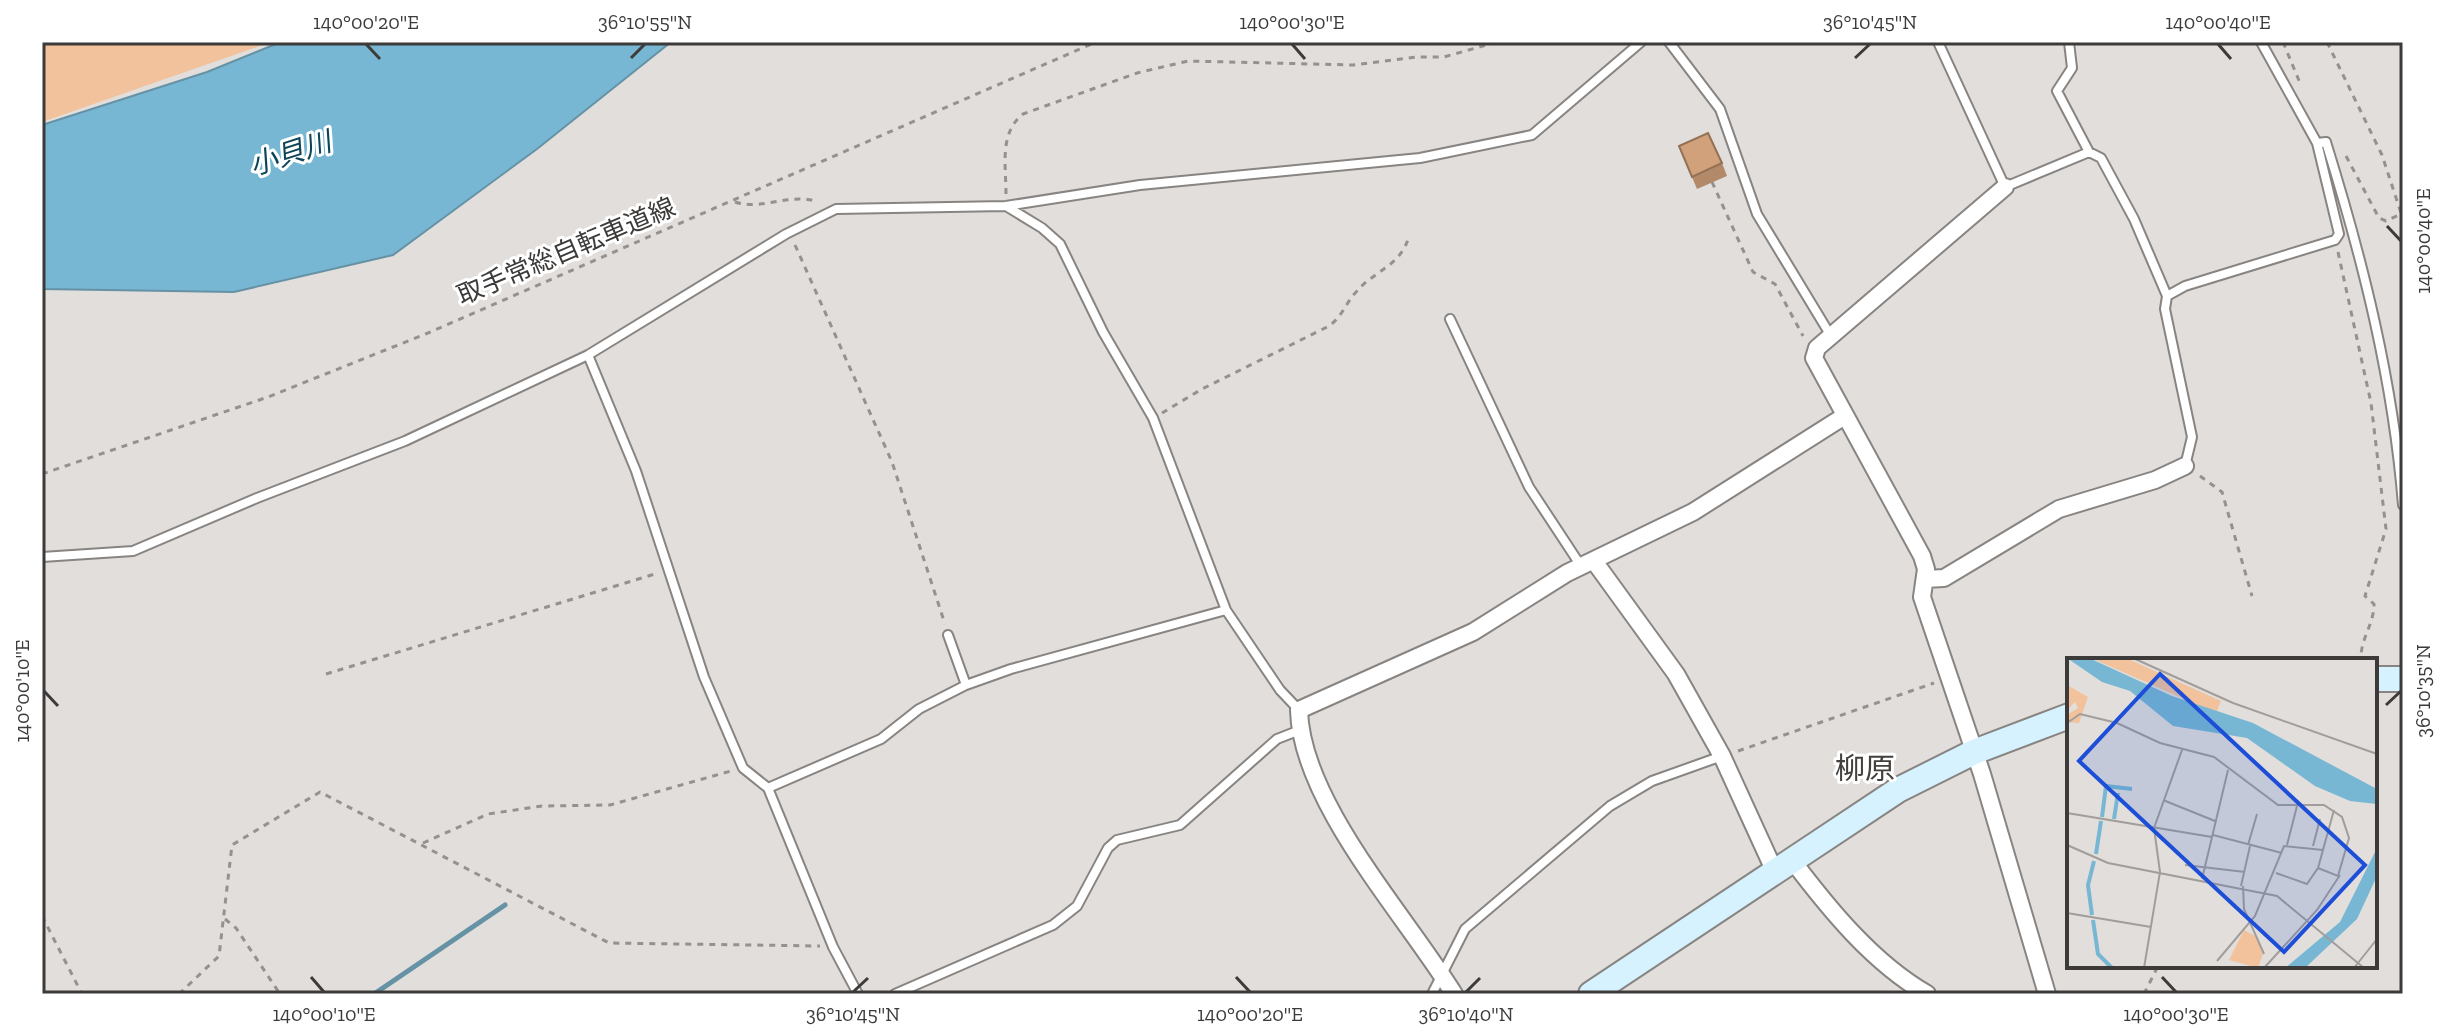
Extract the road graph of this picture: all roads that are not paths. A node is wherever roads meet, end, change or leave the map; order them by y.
1 (1641, 42) edge
2 (1669, 42) edge
3 (1938, 42) edge
4 (2069, 42) edge
5 (2261, 42) edge
6 (2321, 143) junction
7 (2089, 152) junction
8 (2005, 187) junction
9 (1006, 206) junction
10 (2167, 296) junction
11 (1450, 319) dead end
12 (1831, 336) junction
13 (588, 355) junction
14 (1843, 417) junction
15 (2185, 466) joint
16 (2403, 505) edge
17 (42, 557) edge
18 (1588, 564) junction
19 (1925, 579) junction
20 (1226, 610) junction
21 (948, 635) road end
22 (2377, 679) edge
23 (2403, 679) edge
24 (966, 685) junction
25 (1299, 710) junction
26 (2067, 717) edge
27 (1300, 730) junction
28 (1974, 752) junction
29 (1722, 756) junction
30 (768, 788) junction
31 (1783, 866) junction
32 (1442, 974) junction
33 (858, 994) edge
34 (895, 994) edge
35 (1432, 994) edge
36 (1454, 994) edge
37 (1591, 994) edge
38 (1927, 994) edge
39 (2047, 994) edge

1 - 9 lane
2 - 12 lane
3 - 8 lane
4 - 7 lane
5 - 6 lane
6 - 10 lane
6 - 16 lane
7 - 8 lane
7 - 10 lane
8 - 12 street
9 - 13 lane
9 - 20 lane
10 - 15 lane
11 - 18 lane
12 - 14 street
13 - 17 lane
13 - 30 lane
14 - 18 street
14 - 19 street
15 - 19 street
18 - 25 street
18 - 29 street
19 - 28 street
20 - 24 lane
20 - 25 lane
21 - 24 lane
22 - 23 street
24 - 30 lane
25 - 27 street
26 - 28 street
27 - 32 street
27 - 34 lane
28 - 31 street
28 - 39 street
29 - 31 street
29 - 32 lane
30 - 33 lane
31 - 37 street
31 - 38 street
32 - 35 lane
32 - 36 street

